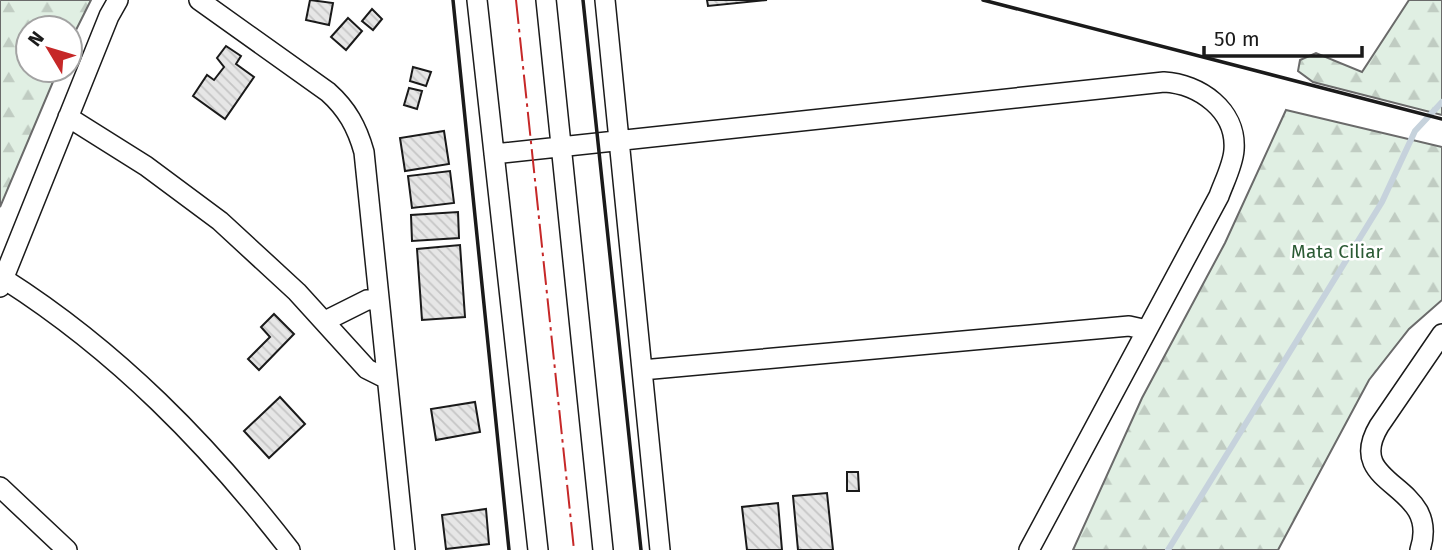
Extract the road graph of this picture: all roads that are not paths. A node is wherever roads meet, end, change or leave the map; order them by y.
1 (118, 0) edge
2 (200, 0) edge
3 (477, 0) edge
4 (546, 0) edge
5 (605, 0) edge
6 (68, 117) junction
7 (619, 142) junction
8 (562, 147) junction
9 (494, 154) junction
10 (2, 283) edge
11 (379, 299) junction
12 (325, 321) junction
13 (1147, 330) junction
14 (1442, 334) edge
15 (642, 370) junction
16 (387, 379) junction
17 (0, 487) edge
18 (67, 550) edge
19 (290, 550) edge
20 (405, 550) edge
21 (538, 550) edge
22 (603, 550) edge
23 (660, 550) edge
24 (1028, 550) edge
25 (1420, 550) edge

1 - 6 street
2 - 11 street
3 - 9 street
4 - 8 street
5 - 7 street
6 - 10 street
6 - 12 street
7 - 8 street
7 - 13 street
7 - 15 street
8 - 9 street
8 - 22 street
9 - 21 street
10 - 19 street
11 - 12 street
11 - 16 street
12 - 16 street
13 - 15 street
13 - 24 street
14 - 25 street
15 - 23 street
16 - 20 street
17 - 18 street

